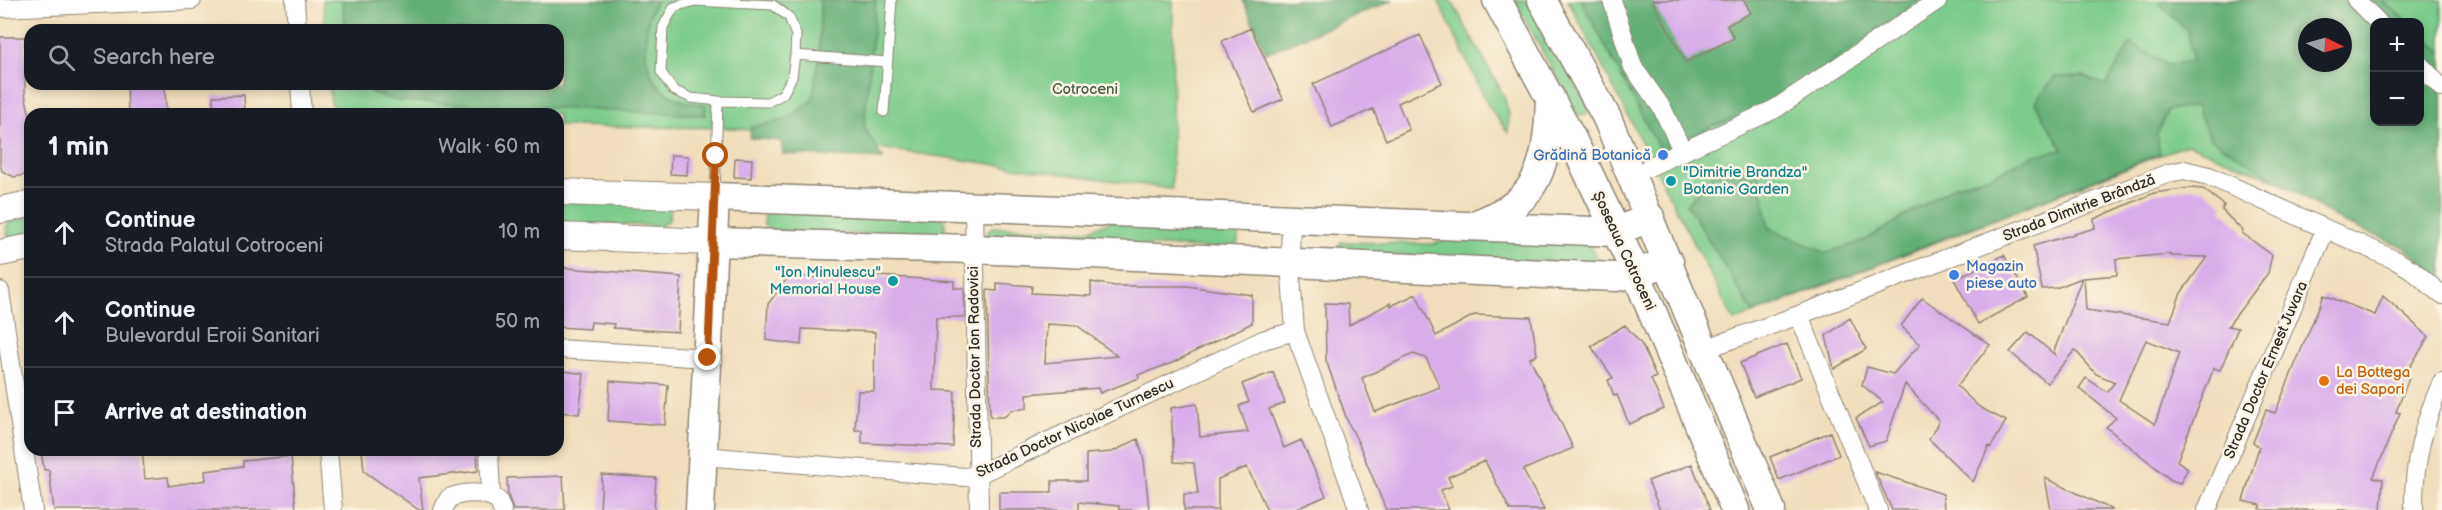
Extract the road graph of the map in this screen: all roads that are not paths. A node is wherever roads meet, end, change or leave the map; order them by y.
1 (192, 0) edge
2 (295, 0) edge
3 (891, 0) edge
4 (1497, 0) edge
5 (1542, 0) edge
6 (1612, 0) edge
7 (1936, 0) edge
8 (2356, 0) edge
9 (729, 1) edge
10 (0, 8) edge
11 (2374, 18) edge
12 (297, 24) edge
13 (795, 55) junction
14 (887, 62) junction
15 (2424, 69) edge
16 (2442, 88) edge
17 (300, 90) edge
18 (1550, 97) junction
19 (718, 101) junction
20 (302, 108) edge
21 (884, 112) dead end
22 (1683, 152) junction
23 (1649, 168) dead end
24 (564, 192) edge
25 (715, 197) junction
26 (974, 204) junction
27 (24, 205) edge
28 (0, 210) edge
29 (1650, 217) junction
30 (1291, 220) junction
31 (1468, 227) junction
32 (2325, 230) junction
33 (1616, 232) junction
34 (564, 236) edge
35 (713, 242) junction
36 (24, 248) edge
37 (973, 249) junction
38 (0, 253) edge
39 (1669, 262) junction
40 (1290, 263) junction
41 (1636, 273) junction
42 (0, 291) edge
43 (2442, 295) edge
44 (1799, 315) junction
45 (1295, 331) junction
46 (564, 349) edge
47 (1705, 349) junction
48 (708, 358) junction
49 (2442, 382) edge
50 (23, 403) edge
51 (28, 456) edge
52 (328, 456) edge
53 (490, 456) edge
54 (702, 456) junction
55 (977, 475) junction
56 (496, 503) edge
57 (33, 510) edge
58 (333, 510) edge
59 (443, 510) edge
60 (700, 510) edge
61 (979, 510) edge
62 (1359, 510) edge
63 (1735, 510) edge
64 (1771, 510) edge
65 (1878, 510) edge
66 (2207, 510) edge
67 (2414, 510) edge

1 - 10 street
2 - 12 street
3 - 14 lane
4 - 18 main road, Șoseaua Cotroceni
5 - 29 main road
6 - 22 street
7 - 22 street
8 - 11 street
9 - 13 lane
9 - 19 lane
13 - 14 lane
13 - 19 lane
14 - 21 lane
15 - 16 street
17 - 20 street
18 - 31 main road
18 - 33 main road, Șoseaua Cotroceni
19 - 25 lane
22 - 23 street
24 - 25 main road
25 - 26 main road
25 - 35 main road
26 - 30 main road
26 - 37 street, Strada Doctor Ion Radovici
27 - 28 main road
29 - 33 main road
29 - 39 main road
30 - 31 main road
30 - 40 street
31 - 33 main road
32 - 43 street, Strada Dimitrie Brândză
32 - 44 street, Strada Dimitrie Brândză
32 - 66 street, Strada Doctor Ernest Juvara
33 - 41 main road, Șoseaua Cotroceni
34 - 35 main road
35 - 37 main road
35 - 48 main road
36 - 38 main road
37 - 40 main road
37 - 55 street, Strada Doctor Ion Radovici
39 - 41 main road
39 - 47 main road
40 - 41 main road
40 - 45 street
41 - 63 main road, Șoseaua Cotroceni
42 - 50 street
44 - 47 street, Strada Dimitrie Brândză
44 - 65 street
45 - 55 street, Strada Doctor Nicolae Turnescu
45 - 62 street
46 - 48 street
47 - 64 main road
48 - 54 main road
49 - 67 street
51 - 57 street
52 - 58 street
53 - 56 street
54 - 55 street, Strada Doctor Nicolae Turnescu
54 - 60 main road
55 - 61 street, Strada Doctor Ion Radovici
56 - 59 street

